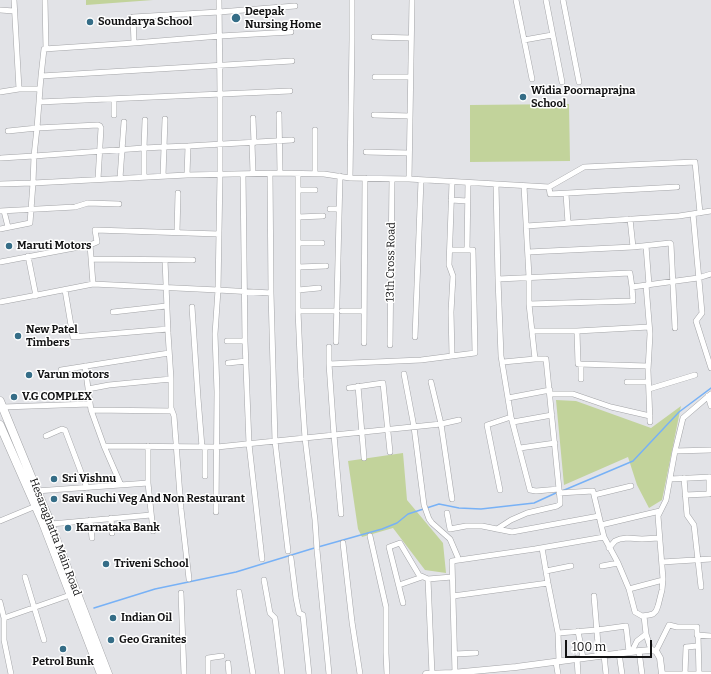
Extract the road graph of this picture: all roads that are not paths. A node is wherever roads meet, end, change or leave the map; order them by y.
1 (14, 0) edge
2 (45, 0) edge
3 (219, 0) edge
4 (352, 0) edge
5 (412, 0) edge
6 (516, 0) edge
7 (546, 0) edge
8 (563, 0) edge
9 (295, 6) dead end
10 (0, 10) edge
11 (14, 11) junction
12 (219, 12) junction
13 (291, 32) dead end
14 (552, 35) junction
15 (220, 36) junction
16 (374, 37) dead end
17 (411, 38) junction
18 (524, 40) junction
19 (134, 43) junction
20 (46, 49) junction
21 (292, 61) dead end
22 (220, 65) junction
23 (40, 76) junction
24 (375, 77) dead end
25 (410, 77) junction
26 (532, 79) dead end
27 (562, 82) dead end
28 (579, 82) dead end
29 (19, 89) junction
30 (40, 89) junction
31 (290, 91) dead end
32 (0, 92) edge
33 (220, 95) junction
34 (114, 99) junction
35 (39, 102) junction
36 (279, 114) dead end
37 (374, 115) dead end
38 (114, 116) dead end
39 (410, 116) junction
40 (253, 118) dead end
41 (165, 119) dead end
42 (145, 120) dead end
43 (124, 122) dead end
44 (37, 128) junction
45 (315, 130) dead end
46 (8, 131) dead end
47 (292, 140) dead end
48 (280, 141) junction
49 (253, 143) junction
50 (221, 144) junction
51 (188, 146) junction
52 (164, 147) junction
53 (144, 148) junction
54 (122, 150) junction
55 (100, 151) junction
56 (366, 152) dead end
57 (409, 153) junction
58 (34, 156) junction
59 (1, 158) dead end
60 (252, 173) junction
61 (280, 173) junction
62 (220, 174) junction
63 (242, 174) junction
64 (270, 174) junction
65 (298, 174) junction
66 (315, 174) junction
67 (188, 175) junction
68 (144, 176) junction
69 (163, 176) junction
70 (340, 176) junction
71 (120, 178) junction
72 (350, 178) junction
73 (365, 178) junction
74 (98, 179) junction
75 (392, 179) junction
76 (409, 179) junction
77 (421, 180) junction
78 (452, 182) junction
79 (33, 183) junction
80 (468, 183) junction
81 (0, 184) edge
82 (496, 184) junction
83 (524, 186) junction
84 (549, 187) junction
85 (677, 187) dead end
86 (298, 190) junction
87 (315, 190) dead end
88 (178, 193) dead end
89 (566, 194) junction
90 (451, 200) junction
91 (467, 201) junction
92 (119, 204) dead end
93 (330, 209) dead end
94 (339, 209) junction
95 (31, 210) junction
96 (2, 211) edge
97 (711, 211) edge
98 (700, 213) junction
99 (693, 214) junction
100 (323, 216) dead end
101 (298, 217) junction
102 (630, 219) junction
103 (568, 223) junction
104 (526, 226) junction
105 (8, 227) junction
106 (0, 229) edge
107 (177, 232) junction
108 (219, 234) junction
109 (298, 243) junction
110 (322, 243) dead end
111 (90, 245) junction
112 (646, 246) junction
113 (633, 247) junction
114 (450, 250) junction
115 (467, 250) junction
116 (528, 252) junction
117 (28, 256) junction
118 (91, 259) junction
119 (165, 260) junction
120 (193, 260) dead end
121 (0, 262) edge
122 (326, 266) dead end
123 (298, 267) junction
124 (711, 274) edge
125 (529, 277) junction
126 (698, 278) junction
127 (498, 279) junction
128 (673, 282) junction
129 (93, 284) junction
130 (647, 285) junction
131 (165, 287) junction
132 (632, 287) junction
133 (319, 288) dead end
134 (65, 290) junction
135 (218, 290) junction
136 (298, 290) junction
137 (244, 291) junction
138 (271, 293) junction
139 (36, 296) junction
140 (0, 302) edge
141 (529, 304) junction
142 (166, 306) junction
143 (192, 307) dead end
144 (298, 311) junction
145 (340, 311) junction
146 (113, 312) dead end
147 (364, 312) junction
148 (649, 327) junction
149 (675, 328) dead end
150 (168, 329) junction
151 (532, 331) junction
152 (577, 331) junction
153 (414, 337) dead end
154 (245, 340) junction
155 (227, 341) dead end
156 (336, 342) dead end
157 (364, 343) dead end
158 (390, 345) dead end
159 (329, 347) dead end
160 (169, 353) junction
161 (452, 355) junction
162 (535, 359) junction
163 (246, 361) junction
164 (503, 362) junction
165 (228, 363) dead end
166 (329, 364) junction
167 (581, 364) junction
168 (84, 366) junction
169 (648, 366) junction
170 (711, 368) edge
171 (61, 370) dead end
172 (404, 374) dead end
173 (695, 375) dead end
174 (171, 379) junction
175 (581, 379) dead end
176 (431, 382) dead end
177 (626, 382) dead end
178 (648, 382) junction
179 (358, 386) junction
180 (349, 388) dead end
181 (88, 389) junction
182 (649, 390) junction
183 (550, 392) junction
184 (710, 395) edge
185 (508, 398) junction
186 (1, 404) edge
187 (90, 404) junction
188 (711, 406) edge
189 (91, 410) junction
190 (172, 411) junction
191 (552, 415) junction
192 (650, 416) junction
193 (512, 419) junction
194 (459, 420) dead end
195 (650, 422) dead end
196 (441, 424) junction
197 (0, 425) edge
198 (414, 427) junction
199 (388, 430) junction
200 (362, 432) junction
201 (334, 435) junction
202 (46, 436) dead end
203 (305, 438) junction
204 (276, 441) junction
205 (555, 443) junction
206 (249, 444) junction
207 (104, 446) junction
208 (148, 446) junction
209 (176, 446) junction
210 (204, 447) junction
211 (217, 447) junction
212 (520, 448) junction
213 (711, 450) edge
214 (675, 451) junction
215 (390, 452) dead end
216 (364, 458) dead end
217 (205, 476) dead end
218 (710, 477) edge
219 (684, 478) junction
220 (670, 479) junction
221 (148, 483) junction
222 (121, 485) junction
223 (631, 486) dead end
224 (87, 488) junction
225 (500, 490) dead end
226 (559, 491) junction
227 (33, 492) junction
228 (594, 495) junction
229 (685, 495) junction
230 (452, 499) dead end
231 (36, 506) junction
232 (660, 511) junction
233 (216, 512) dead end
234 (447, 513) dead end
235 (151, 514) junction
236 (341, 514) dead end
237 (599, 516) junction
238 (111, 518) junction
239 (0, 520) edge
240 (90, 520) junction
241 (51, 524) junction
242 (601, 525) junction
243 (497, 529) junction
244 (153, 531) dead end
245 (112, 533) dead end
246 (370, 536) dead end
247 (92, 538) dead end
248 (604, 538) junction
249 (659, 538) junction
250 (343, 543) dead end
251 (542, 548) junction
252 (609, 548) junction
253 (288, 551) dead end
254 (291, 558) dead end
255 (262, 559) dead end
256 (711, 559) edge
257 (459, 560) junction
258 (698, 560) junction
259 (662, 562) junction
260 (618, 563) junction
261 (571, 566) dead end
262 (602, 566) dead end
263 (546, 571) junction
264 (25, 577) dead end
265 (422, 577) junction
266 (452, 577) junction
267 (189, 579) dead end
268 (428, 579) junction
269 (264, 580) dead end
270 (663, 580) junction
271 (548, 583) junction
272 (399, 585) junction
273 (701, 588) dead end
274 (629, 589) junction
275 (239, 592) dead end
276 (180, 593) dead end
277 (74, 594) junction
278 (453, 596) junction
279 (594, 596) dead end
280 (0, 602) edge
281 (403, 603) dead end
282 (34, 608) junction
283 (644, 616) junction
284 (4, 618) junction
285 (597, 630) junction
286 (578, 631) junction
287 (558, 633) junction
288 (646, 634) junction
289 (698, 635) junction
290 (711, 636) edge
291 (44, 640) dead end
292 (627, 640) junction
293 (637, 641) junction
294 (698, 646) junction
295 (653, 650) junction
296 (633, 651) junction
297 (476, 653) dead end
298 (619, 653) junction
299 (455, 654) junction
300 (602, 655) junction
301 (222, 656) dead end
302 (580, 658) junction
303 (557, 661) junction
304 (228, 663) dead end
305 (508, 671) edge
306 (455, 673) junction
307 (473, 673) edge
308 (11, 674) edge
309 (101, 674) edge
310 (108, 674) edge
311 (184, 674) edge
312 (208, 674) edge
313 (229, 674) edge
314 (253, 674) edge
315 (282, 674) edge
316 (310, 674) edge
317 (328, 674) edge
318 (360, 674) edge
319 (387, 674) edge
320 (426, 674) edge
321 (434, 674) edge
322 (558, 674) edge
323 (578, 674) edge
324 (606, 674) edge
325 (622, 674) edge
326 (642, 674) edge
327 (662, 674) edge
328 (685, 674) edge
329 (699, 674) edge
330 (711, 674) edge

1 - 11 street
2 - 20 street
3 - 12 street
4 - 72 street
5 - 17 street
6 - 18 street
7 - 14 street
8 - 28 street
9 - 12 street
10 - 11 street
11 - 29 street
12 - 15 street
12 - 19 street
13 - 15 street
14 - 18 street
14 - 27 street
15 - 19 street
15 - 22 street
16 - 17 street
17 - 25 street
18 - 26 street
19 - 20 street
20 - 23 street
21 - 22 street
22 - 23 street
22 - 33 street
23 - 30 street
24 - 25 street
25 - 39 street
29 - 30 street
29 - 32 street
30 - 35 street
31 - 33 street
33 - 34 street
33 - 50 street
34 - 35 street
34 - 38 street
35 - 44 street
36 - 48 street
37 - 39 street
39 - 57 street
40 - 49 street
41 - 52 street
42 - 53 street
43 - 54 street
44 - 46 street
44 - 55 street
44 - 58 street
45 - 66 street
47 - 48 street
48 - 49 street
48 - 61 street
49 - 50 street
49 - 60 street
50 - 51 street
50 - 62 street
51 - 52 street
51 - 67 street
52 - 53 street
52 - 69 street
53 - 54 street
53 - 68 street
54 - 55 street
54 - 71 street
55 - 58 street
55 - 74 street
56 - 57 street
57 - 76 street
58 - 59 street
58 - 79 street
60 - 63 street
60 - 64 street
61 - 64 street
61 - 65 street
62 - 63 street
62 - 67 street
62 - 108 street
63 - 137 street
64 - 138 street
65 - 66 street
65 - 86 street
66 - 70 street
67 - 69 street
68 - 69 street
68 - 71 street
70 - 72 street
70 - 94 street
71 - 74 street
72 - 73 street
73 - 75 street
73 - 147 street
74 - 79 street
75 - 76 street
75 - 158 street, 13th Cross Road
76 - 77 street
77 - 78 street
77 - 153 street
78 - 80 street
78 - 90 street
79 - 81 street
79 - 95 street
80 - 82 street
80 - 91 street
82 - 83 street
82 - 127 street
83 - 84 street
83 - 104 street
84 - 89 street
84 - 98 street
85 - 89 street
86 - 87 street
86 - 101 street
88 - 107 street
89 - 103 street
90 - 91 street
90 - 114 street
91 - 115 street
92 - 95 street
93 - 94 street
94 - 145 street
95 - 96 street
95 - 105 street
96 - 105 street
97 - 98 street
98 - 99 street
99 - 102 street
99 - 126 street
100 - 101 street
101 - 109 street
102 - 103 street
102 - 113 street
103 - 104 street
104 - 116 street
105 - 106 street
107 - 108 street
107 - 111 street
108 - 135 street
109 - 110 street
109 - 123 street
111 - 117 street
111 - 118 street
112 - 113 street
112 - 128 street
112 - 130 street
113 - 116 street
114 - 115 street
114 - 161 street
115 - 161 street
116 - 125 street
117 - 121 street
117 - 139 street
118 - 119 street
118 - 129 street
119 - 120 street
119 - 131 street
122 - 123 street
123 - 136 street
124 - 126 street
125 - 127 street
125 - 132 street
125 - 141 street
126 - 128 street
126 - 170 street
127 - 164 street
128 - 130 street
128 - 149 street
129 - 131 street
129 - 134 street
130 - 132 street
130 - 148 street
131 - 135 street
131 - 142 street
132 - 141 street
133 - 136 street
134 - 139 street
134 - 150 street
135 - 137 street
135 - 211 street
136 - 144 street
137 - 138 street
137 - 154 street
138 - 204 street
139 - 140 street
141 - 151 street
142 - 146 street
142 - 150 street
143 - 210 street
144 - 145 street
144 - 203 street
145 - 147 street
145 - 156 street
147 - 157 street
148 - 152 street
148 - 169 street
150 - 160 street
151 - 152 street
151 - 162 street
152 - 167 street
154 - 155 street
154 - 163 street
159 - 166 street
160 - 168 street
160 - 174 street
161 - 166 street
162 - 164 street
162 - 183 street
163 - 165 street
163 - 206 street
164 - 185 street
166 - 201 street
167 - 169 street
167 - 175 street
168 - 171 street
168 - 181 street
169 - 178 street
172 - 198 street
173 - 182 street
174 - 181 street
174 - 190 street
176 - 196 street
177 - 178 street
178 - 182 street
179 - 180 street
179 - 199 street
179 - 200 street
181 - 187 street
182 - 192 street
183 - 185 street
183 - 191 street
183 - 192 street
184 - 188 street
184 - 214 street
185 - 193 street
186 - 187 street
186 - 227 main road, Hesaraghatta Main Road
187 - 189 street
189 - 190 street
189 - 207 street
190 - 209 street
191 - 193 street
191 - 205 street
192 - 195 street
193 - 212 street
193 - 225 street
194 - 196 street
196 - 198 street
196 - 230 street
197 - 227 main road, Hesaraghatta Main Road
198 - 199 street
198 - 257 street
199 - 200 street
199 - 215 street
200 - 201 street
200 - 216 street
201 - 203 street
201 - 236 street
202 - 224 street
203 - 204 street
203 - 317 street
204 - 206 street
204 - 253 street
205 - 212 street
205 - 226 street
206 - 211 street
206 - 255 street
207 - 208 street
207 - 222 street
208 - 209 street
208 - 221 street
209 - 210 street
209 - 267 street
210 - 211 street
210 - 217 street
211 - 233 street
212 - 226 street
213 - 214 street
214 - 220 street
218 - 219 street
218 - 229 street
219 - 220 street
219 - 229 street
220 - 232 street
221 - 222 street
221 - 235 street
222 - 224 street
223 - 228 street
224 - 227 street
226 - 228 street
226 - 243 street
227 - 231 main road, Hesaraghatta Main Road
227 - 241 main road, Hesaraghatta Main Road
228 - 237 street
229 - 258 street
231 - 239 street
231 - 277 main road, Hesaraghatta Main Road
232 - 242 street
232 - 249 street
234 - 243 street
235 - 238 street
235 - 244 street
237 - 242 street
237 - 243 street
238 - 240 street
238 - 245 street
240 - 241 street
240 - 247 street
241 - 277 main road, Hesaraghatta Main Road
242 - 248 street
246 - 319 street
248 - 251 street
248 - 252 street
249 - 252 street
249 - 259 street
250 - 318 street
251 - 257 street
251 - 263 street
252 - 260 street
254 - 316 street
256 - 258 street
257 - 266 street
258 - 259 street
258 - 273 street
259 - 270 street
260 - 262 street
260 - 274 street
261 - 263 street
263 - 271 street
264 - 282 street
265 - 268 street
265 - 272 street
265 - 272 street
266 - 268 street
266 - 278 street
268 - 321 street
269 - 315 street
270 - 274 street
270 - 283 street
271 - 278 street
271 - 287 street
272 - 281 street
274 - 283 street
275 - 314 street
276 - 311 street
277 - 282 street
277 - 309 main road, Hesaraghatta Main Road
277 - 310 main road, Hesaraghatta Main Road
278 - 299 street
279 - 285 street
280 - 284 street
282 - 284 street
282 - 291 street
283 - 288 street
284 - 308 street
285 - 286 street
285 - 292 street
285 - 300 street
286 - 287 street
286 - 302 street
287 - 303 street
288 - 293 street
288 - 295 street
289 - 290 street
289 - 294 street
289 - 295 street
292 - 293 street
292 - 296 street
293 - 296 street
294 - 328 street
294 - 329 street
295 - 296 street
295 - 327 street
296 - 298 street
296 - 326 street
297 - 299 street
298 - 300 street
298 - 325 street
299 - 306 street
300 - 302 street
300 - 324 street
301 - 312 street
302 - 303 street
302 - 323 street
303 - 305 street
303 - 322 street
304 - 313 street
305 - 307 street
306 - 307 street
306 - 321 street
320 - 321 street
327 - 328 street
328 - 329 street
329 - 330 street

